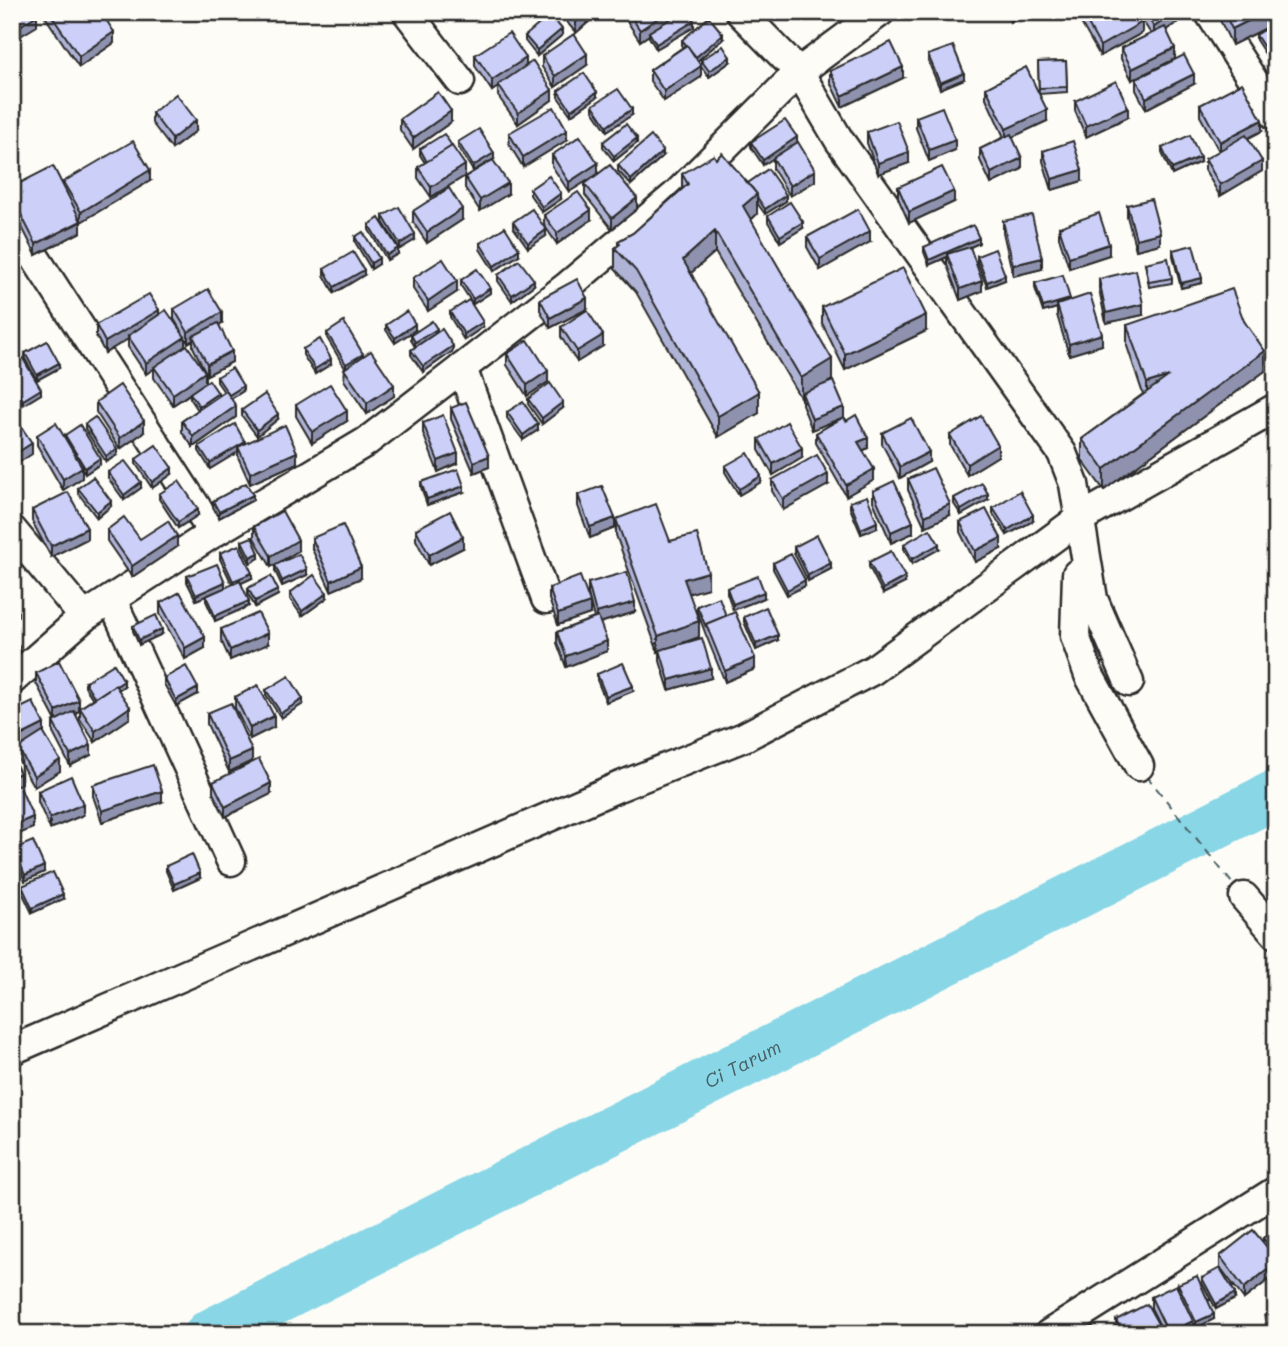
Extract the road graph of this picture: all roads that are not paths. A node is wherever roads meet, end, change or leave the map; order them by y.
1 (407, 12) edge
2 (740, 12) edge
3 (880, 12) edge
4 (1209, 12) edge
5 (799, 72) junction
6 (460, 81) dead end
7 (1276, 116) edge
8 (12, 222) edge
9 (462, 368) junction
10 (1276, 408) edge
11 (1079, 519) junction
12 (12, 530) edge
13 (214, 533) junction
14 (546, 599) dead end
15 (112, 600) junction
16 (83, 617) junction
17 (12, 680) edge
18 (1129, 682) dead end
19 (1139, 766) dead end
20 (231, 861) dead end
21 (1244, 897) dead end
22 (1276, 934) edge
23 (12, 1050) edge
24 (1276, 1191) edge
25 (1258, 1308) edge
26 (1049, 1334) edge
27 (1190, 1334) edge

1 - 6 street
2 - 5 street
3 - 5 street
4 - 7 street
5 - 9 street
5 - 11 street
8 - 13 street
9 - 13 street
9 - 14 street
10 - 11 street
11 - 18 street
11 - 19 street
11 - 23 street
12 - 16 street
13 - 15 street
15 - 16 street
15 - 20 street
16 - 17 street
21 - 22 street
24 - 26 street
25 - 27 main road

